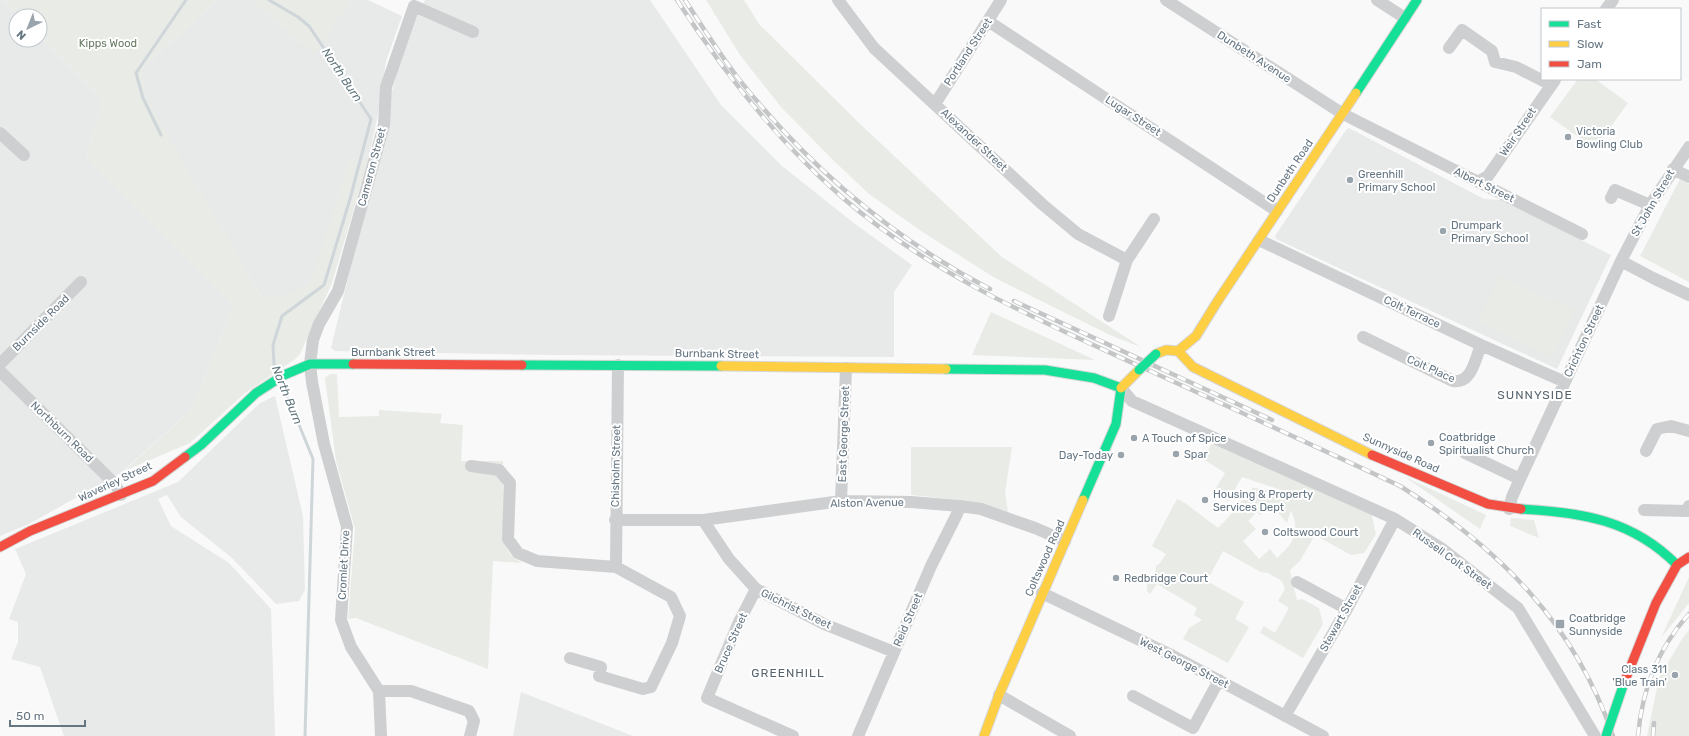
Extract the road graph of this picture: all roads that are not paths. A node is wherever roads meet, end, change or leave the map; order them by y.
1 (838, 0) edge
2 (1001, 0) edge
3 (1166, 0) edge
4 (1377, 0) edge
5 (1417, 0) edge
6 (1613, 0) edge
7 (1607, 8) edge
8 (1405, 18) junction
9 (988, 21) junction
10 (473, 32) dead end
11 (1449, 48) dead end
12 (1541, 77) edge
13 (1553, 82) edge
14 (934, 104) junction
15 (1343, 114) junction
16 (0, 133) edge
17 (1689, 147) edge
18 (24, 156) dead end
19 (1673, 169) junction
20 (1689, 177) edge
21 (1478, 182) junction
22 (1611, 198) dead end
23 (1650, 205) junction
24 (1277, 211) junction
25 (1154, 219) dead end
26 (1582, 234) dead end
27 (1259, 240) junction
28 (1127, 260) junction
29 (1621, 261) junction
30 (81, 282) dead end
31 (1689, 295) edge
32 (1109, 316) dead end
33 (1363, 337) dead end
34 (1480, 345) junction
35 (1178, 351) junction
36 (0, 364) edge
37 (310, 364) junction
38 (618, 365) junction
39 (846, 368) junction
40 (0, 371) edge
41 (1565, 382) junction
42 (1121, 388) junction
43 (1689, 431) edge
44 (1646, 451) dead end
45 (1465, 453) dead end
46 (471, 466) dead end
47 (1520, 479) junction
48 (121, 495) junction
49 (841, 501) junction
50 (960, 506) junction
51 (1509, 509) junction
52 (1644, 510) dead end
53 (1688, 510) edge
54 (1395, 519) junction
55 (615, 520) junction
56 (703, 520) junction
57 (1065, 541) junction
58 (0, 547) edge
59 (1689, 557) edge
60 (1677, 565) junction
61 (616, 567) junction
62 (1297, 582) dead end
63 (756, 589) junction
64 (1042, 593) junction
65 (1347, 609) junction
66 (894, 652) junction
67 (570, 658) dead end
68 (1218, 680) junction
69 (379, 691) junction
70 (999, 695) junction
71 (1133, 696) dead end
72 (1285, 716) junction
73 (1191, 732) edge
74 (380, 736) edge
75 (470, 736) edge
76 (793, 736) edge
77 (858, 736) edge
78 (984, 736) edge
79 (1070, 736) edge
80 (1323, 736) edge
81 (1595, 736) edge
82 (1606, 736) edge

1 - 14 street, Alexander Street
2 - 9 street, Portland Street
3 - 15 street, Dunbeth Avenue
4 - 8 street
5 - 8 main road, Dunbeth Road
6 - 7 street
8 - 15 main road, Dunbeth Road
9 - 14 street, Portland Street
9 - 24 street, Lugar Street
10 - 37 street, Cameron Street
11 - 12 street
13 - 21 street, Weir Street
14 - 28 street, Alexander Street
15 - 21 street, Albert Street
15 - 24 main road, Dunbeth Road
16 - 18 street
17 - 19 street, St John Street
19 - 20 street
19 - 23 street, St John Street
21 - 26 street, Albert Street
22 - 23 street
23 - 29 street, St John Street
24 - 27 main road, Dunbeth Road
25 - 28 street
27 - 34 street, Colt Terrace
27 - 35 main road, Dunbeth Road
28 - 32 street
29 - 31 street
29 - 41 street, Crichton Street
30 - 36 street, Burnside Road
33 - 34 street, Colt Place
34 - 41 street, Colt Terrace
35 - 42 main road, bridge
35 - 51 main road, Sunnyside Road
37 - 38 main road, Burnbank Street
37 - 48 main road, Waverley Street
37 - 69 street, Cromlet Drive
38 - 39 main road, Burnbank Street
38 - 55 street, Chisholm Street
39 - 42 main road, Burnbank Street
39 - 49 street, East George Street
40 - 48 street, Northburn Road
41 - 47 street, Crichton Street
42 - 54 street, Russell Colt Street
42 - 57 main road, Coltswood Road
43 - 44 street
45 - 47 street
46 - 61 street
47 - 51 street, Crichton Street
48 - 58 main road, Waverley Street
49 - 50 street, Alston Avenue
49 - 56 street, Alston Avenue
50 - 57 street, Alston Avenue
50 - 66 street, Reid Street
51 - 60 main road, Sunnyside Road
52 - 53 street
54 - 65 street, Stewart Street
54 - 81 street, Russell Colt Street
55 - 56 street, Alston Avenue
55 - 61 street, Chisholm Street
56 - 63 street, Gilchrist Street
57 - 64 main road, Coltswood Road
59 - 60 main road
60 - 82 main road, bridge
61 - 67 street
62 - 65 street
63 - 66 street, Gilchrist Street
63 - 76 street, Bruce Street
64 - 68 street, West George Street
64 - 70 main road, Coltswood Road
65 - 72 street, Stewart Street
66 - 77 street, Reid Street
68 - 72 street, West George Street
68 - 73 street
69 - 74 street
69 - 75 street
70 - 78 main road, Coltswood Road
70 - 79 street
71 - 73 street
72 - 80 street, West George Street

